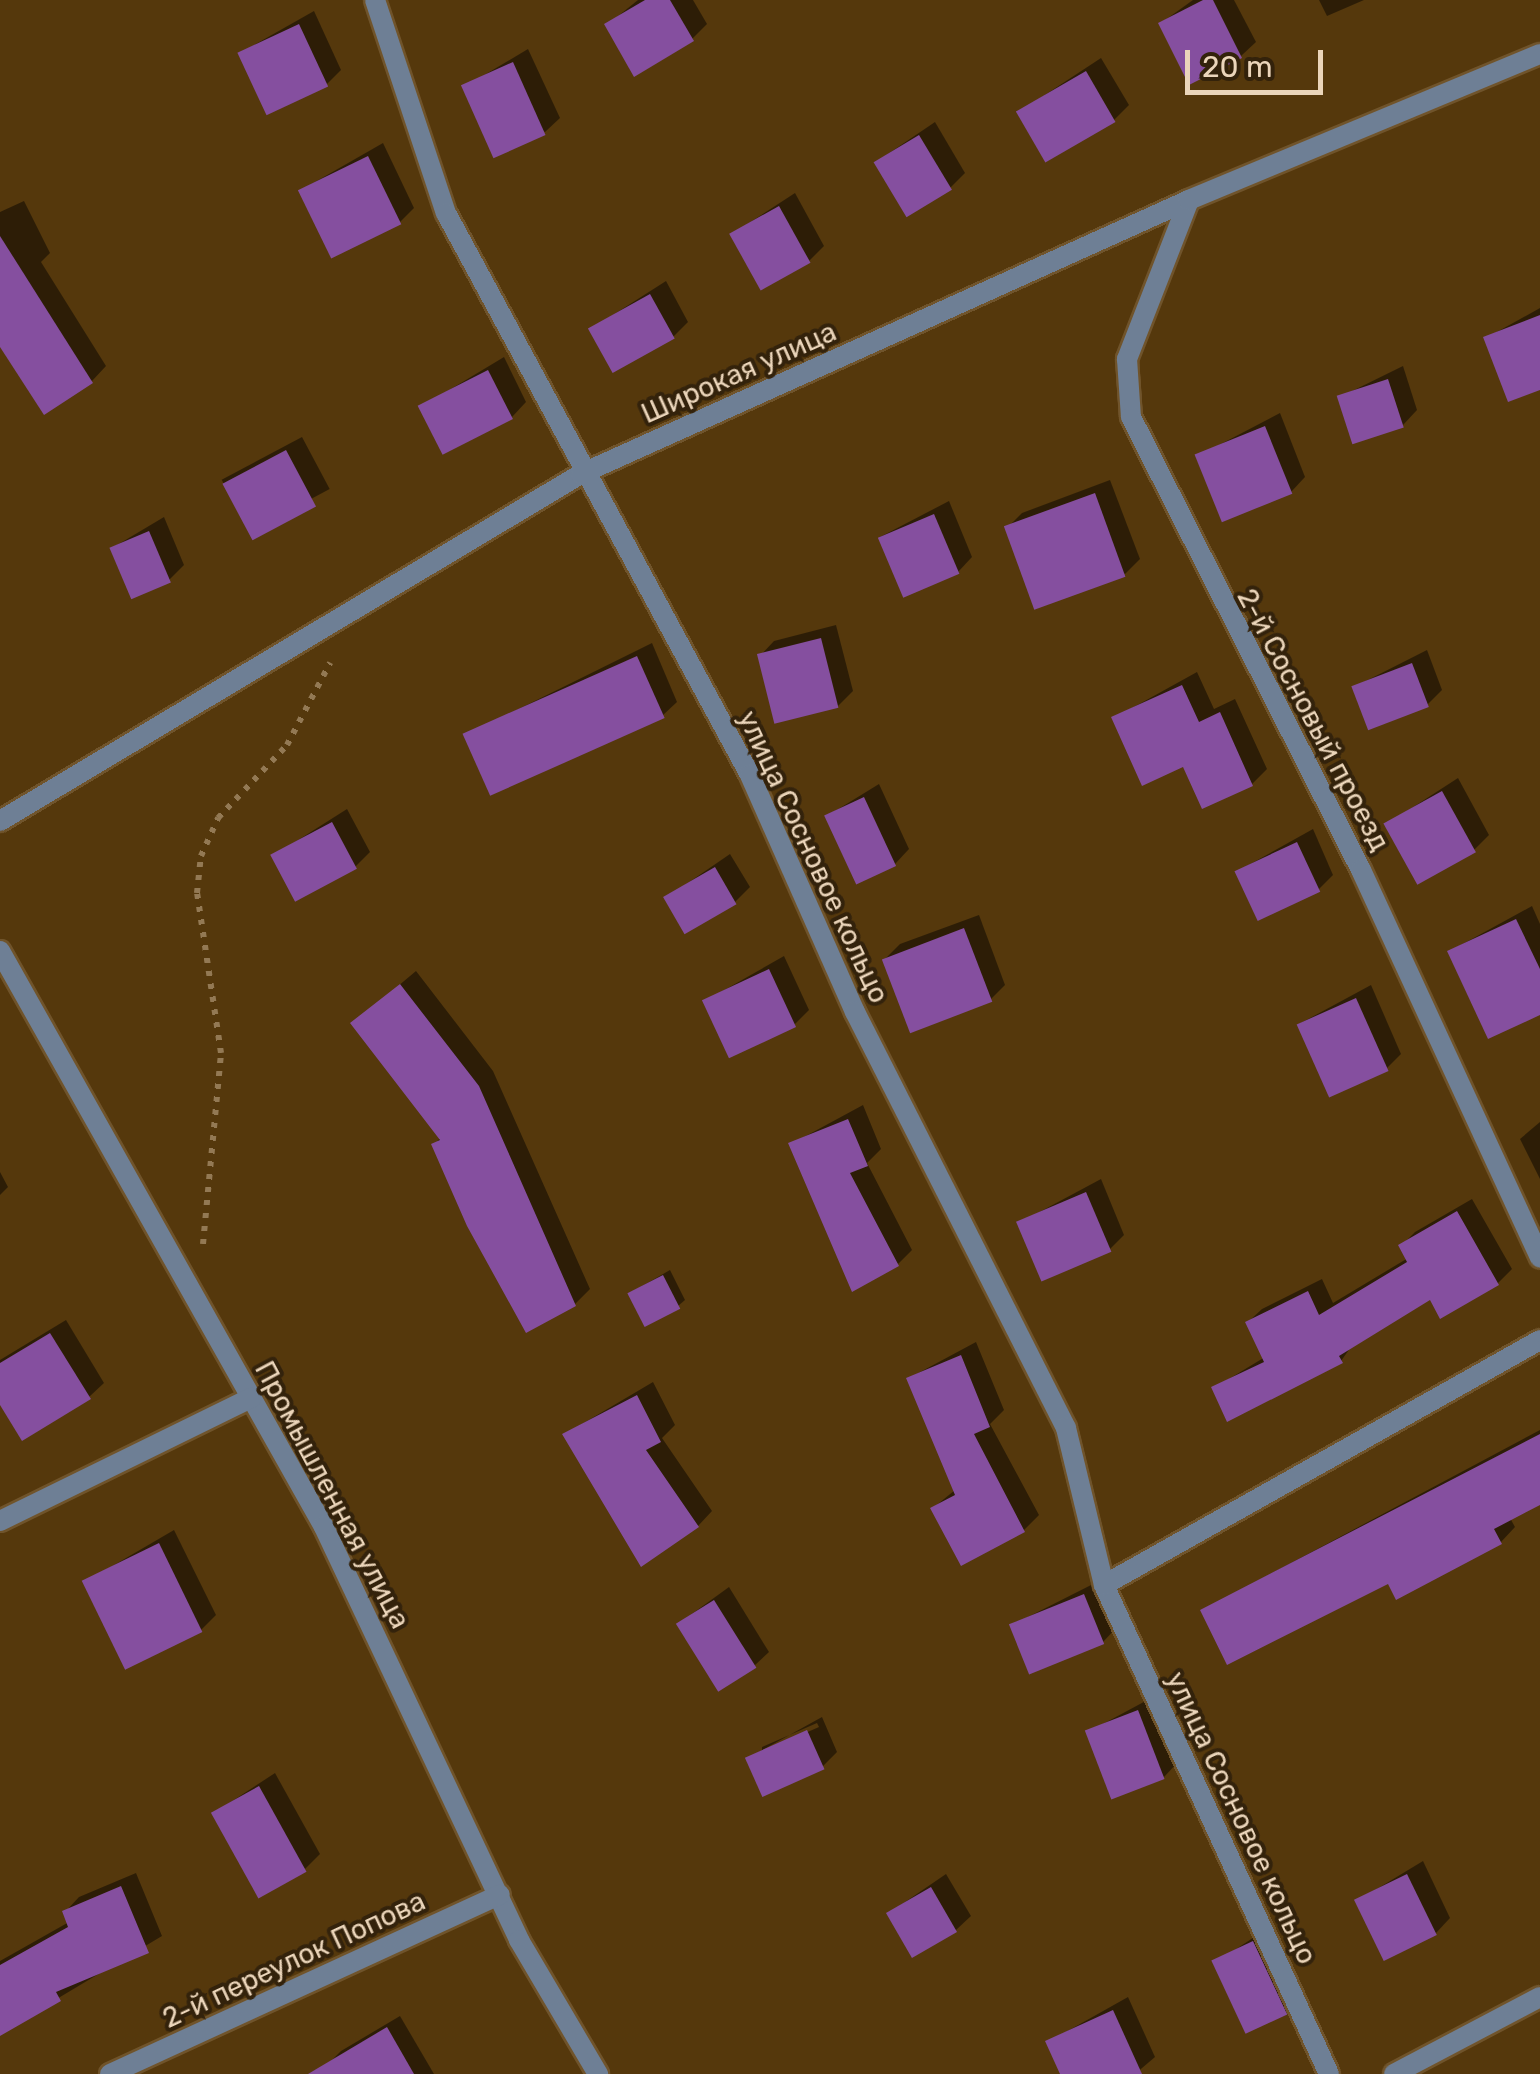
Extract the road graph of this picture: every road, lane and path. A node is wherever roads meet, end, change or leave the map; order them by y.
1 (375, 0) edge
2 (1540, 54) edge
3 (1189, 200) junction
4 (581, 474) junction
5 (338, 619) junction
6 (0, 821) edge
7 (0, 951) edge
8 (1540, 1258) edge
9 (199, 1305) junction
10 (1540, 1340) edge
11 (252, 1398) junction
12 (0, 1521) edge
13 (1104, 1584) junction
14 (500, 1895) junction
15 (1540, 1997) edge
16 (110, 2074) edge
17 (598, 2074) edge
18 (1329, 2074) edge
19 (1394, 2074) edge

1 - 4 street, улица Сосновое кольцо
2 - 3 street, Широкая улица
3 - 4 street, Широкая улица
3 - 8 street, 2-й Сосновый проезд
4 - 5 street, Широкая улица
4 - 13 street, улица Сосновое кольцо
5 - 6 street, Широкая улица
5 - 9 path
7 - 9 street, Промышленная улица
9 - 11 street, Промышленная улица
10 - 13 street
11 - 12 street
11 - 14 street, Промышленная улица
13 - 18 street, улица Сосновое кольцо
14 - 16 street, 2-й переулок Попова
14 - 17 street, Промышленная улица
15 - 19 street

